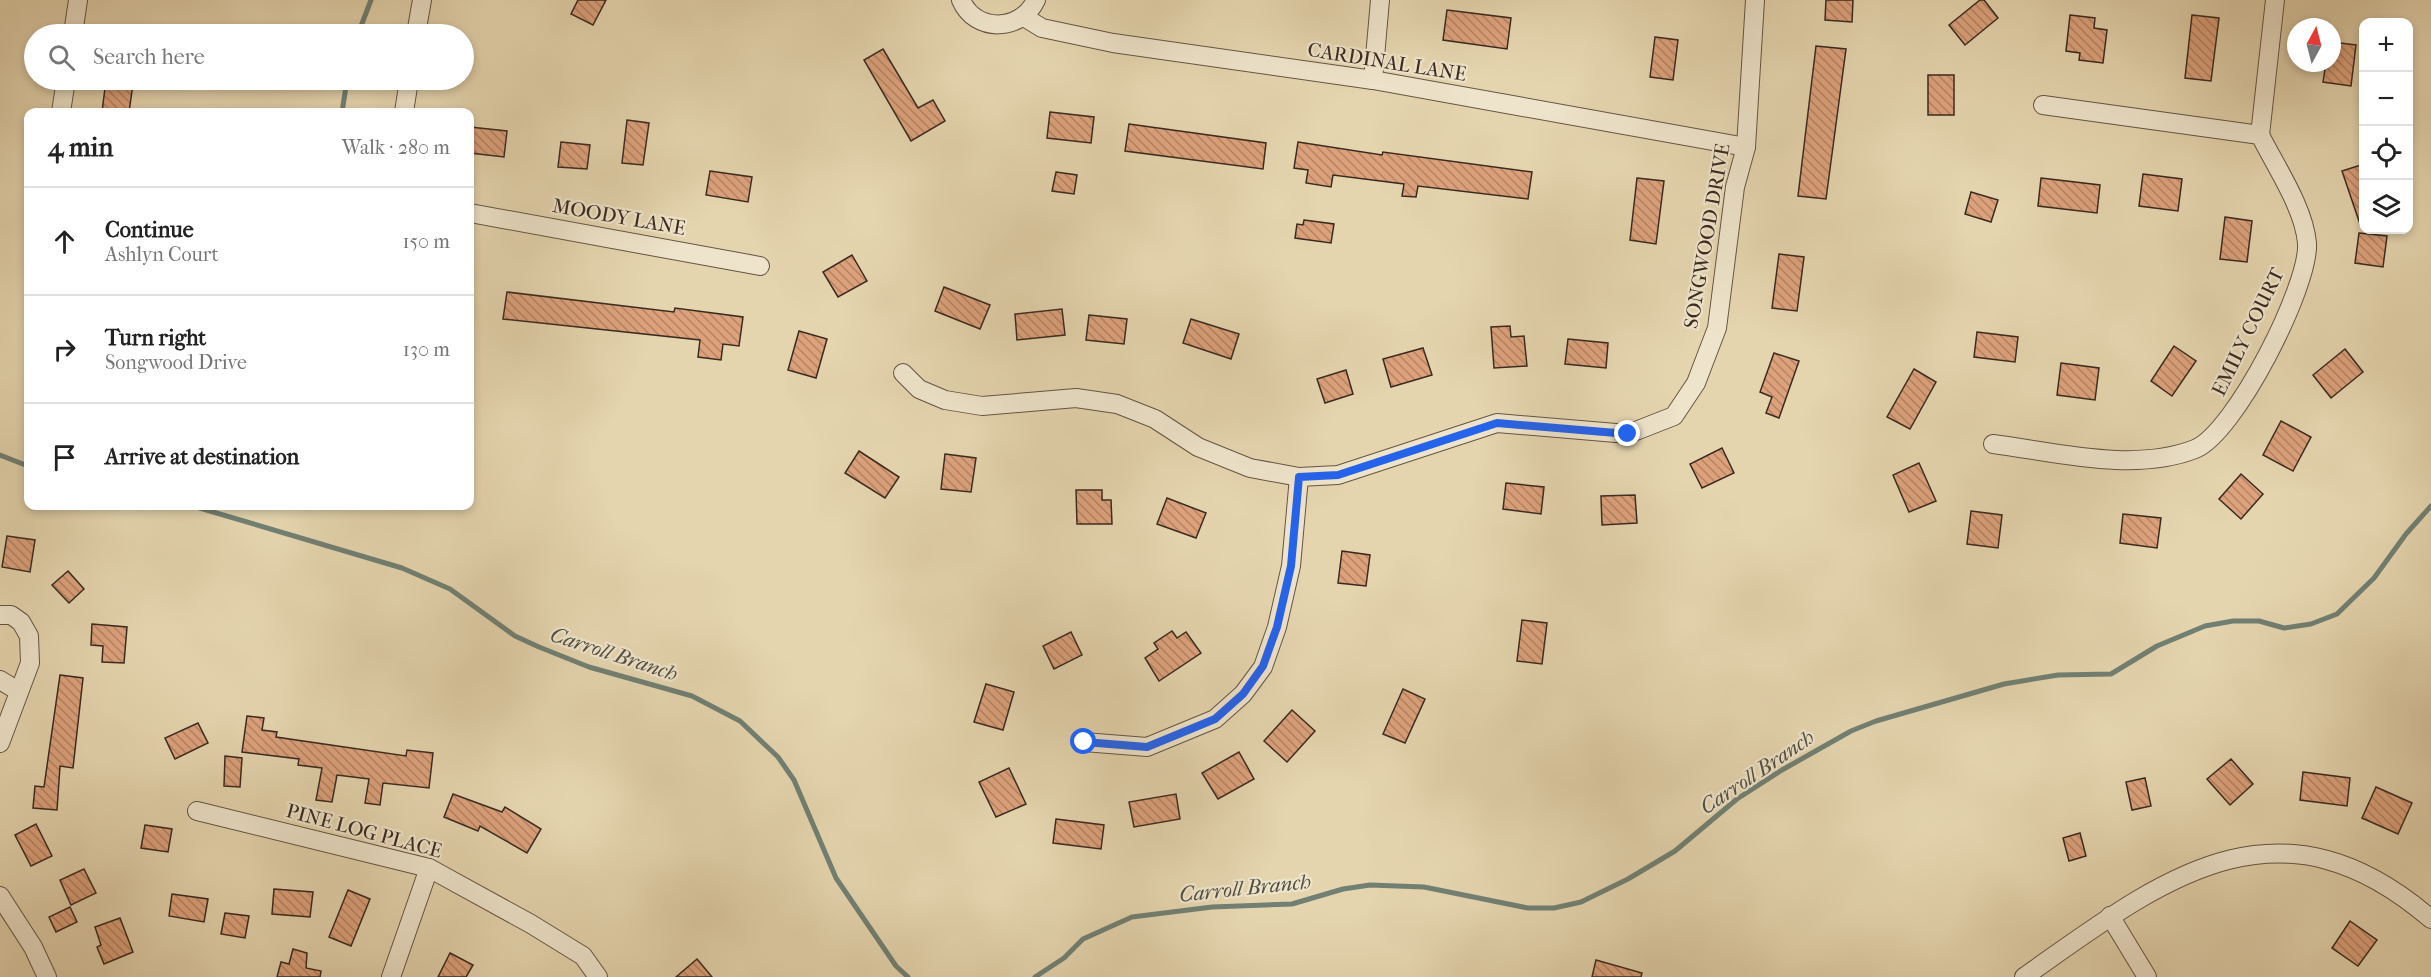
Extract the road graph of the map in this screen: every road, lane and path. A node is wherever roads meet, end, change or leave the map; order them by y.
1 (78, 0) edge
2 (422, 0) edge
3 (961, 0) edge
4 (1036, 0) edge
5 (1380, 0) edge
6 (1755, 0) edge
7 (2275, 0) edge
8 (1024, 16) junction
9 (74, 24) edge
10 (418, 24) edge
11 (1373, 80) junction
12 (65, 90) edge
13 (407, 90) edge
14 (2043, 105) dead end
15 (62, 108) edge
16 (405, 108) edge
17 (2260, 135) junction
18 (1746, 147) junction
19 (474, 214) edge
20 (760, 266) dead end
21 (903, 373) dead end
22 (1993, 444) dead end
23 (1299, 477) junction
24 (0, 615) edge
25 (0, 680) edge
26 (18, 691) junction
27 (1084, 742) dead end
28 (0, 743) edge
29 (197, 811) dead end
30 (429, 868) junction
31 (0, 896) edge
32 (2110, 916) junction
33 (2431, 919) edge
34 (46, 977) edge
35 (391, 977) edge
36 (598, 977) edge
37 (2024, 977) edge
38 (2147, 977) edge

1 - 9 street
2 - 10 street
3 - 8 street
4 - 8 street
5 - 11 street
6 - 18 street, SONGWOOD DRIVE
7 - 17 street
8 - 11 street, CARDINAL LANE
11 - 18 street, CARDINAL LANE
12 - 15 street
13 - 16 street
14 - 17 street
17 - 22 street, EMILY COURT
18 - 23 street, SONGWOOD DRIVE
19 - 20 street, MOODY LANE
21 - 23 street, SONGWOOD DRIVE
23 - 27 street
24 - 26 street
25 - 26 street
26 - 28 street
29 - 30 street, PINE LOG PLACE
30 - 35 street
30 - 36 street, PINE LOG PLACE
31 - 34 street
32 - 33 street
32 - 37 street
32 - 38 street

